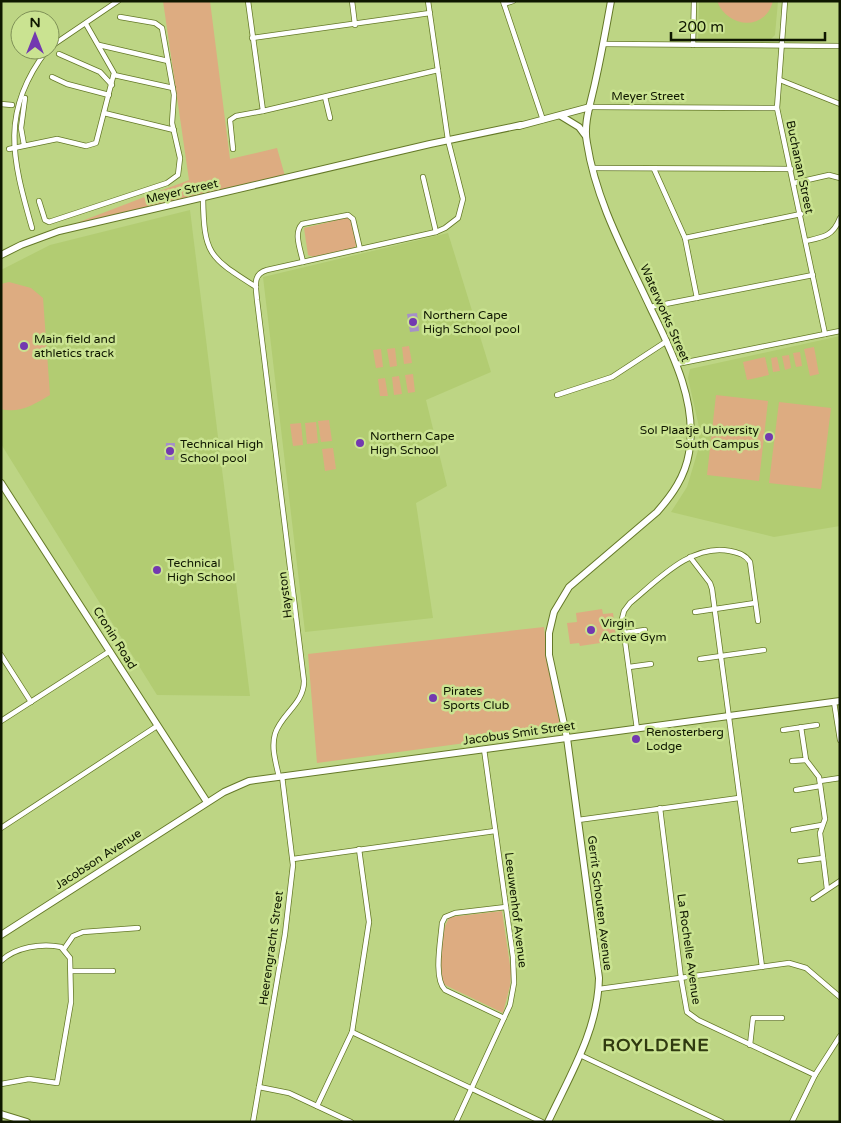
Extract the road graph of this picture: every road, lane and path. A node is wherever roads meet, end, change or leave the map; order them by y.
1 (118, 1) edge
2 (248, 1) edge
3 (352, 1) edge
4 (428, 1) edge
5 (513, 1) edge
6 (611, 1) edge
7 (694, 1) edge
8 (785, 1) edge
9 (503, 3) edge
10 (430, 14) junction
11 (120, 18) dead end
12 (86, 24) junction
13 (355, 25) junction
14 (252, 38) junction
15 (60, 41) edge
16 (603, 44) junction
17 (98, 45) junction
18 (693, 45) junction
19 (782, 45) junction
20 (840, 46) edge
21 (60, 54) edge
22 (36, 60) edge
23 (168, 61) junction
24 (438, 70) junction
25 (114, 75) junction
26 (52, 77) dead end
27 (780, 80) junction
28 (112, 85) junction
29 (172, 88) junction
30 (109, 95) junction
31 (325, 96) junction
32 (24, 98) dead end
33 (1, 104) edge
34 (840, 104) edge
35 (12, 105) junction
36 (590, 107) junction
37 (777, 108) junction
38 (263, 111) junction
39 (104, 113) junction
40 (561, 116) junction
41 (330, 118) dead end
42 (543, 120) junction
43 (174, 130) junction
44 (585, 135) junction
45 (448, 142) junction
46 (24, 145) junction
47 (9, 149) junction
48 (233, 149) dead end
49 (592, 168) junction
50 (654, 169) junction
51 (791, 169) junction
52 (423, 177) dead end
53 (840, 178) edge
54 (794, 183) junction
55 (203, 198) junction
56 (39, 201) dead end
57 (800, 214) junction
58 (840, 218) edge
59 (32, 228) dead end
60 (436, 232) junction
61 (685, 238) junction
62 (806, 241) junction
63 (360, 249) junction
64 (1, 255) edge
65 (303, 262) junction
66 (813, 275) junction
67 (256, 287) junction
68 (697, 298) junction
69 (650, 307) junction
70 (840, 331) edge
71 (826, 334) junction
72 (667, 341) junction
73 (677, 364) junction
74 (557, 395) dead end
75 (1, 477) edge
76 (2, 484) edge
77 (690, 557) junction
78 (755, 603) junction
79 (714, 609) junction
80 (695, 612) dead end
81 (758, 621) dead end
82 (645, 630) dead end
83 (624, 633) junction
84 (764, 650) dead end
85 (110, 651) junction
86 (1, 655) edge
87 (720, 657) junction
88 (700, 659) dead end
89 (651, 664) dead end
90 (629, 667) junction
91 (31, 702) junction
92 (837, 702) edge
93 (728, 715) junction
94 (1, 721) edge
95 (817, 725) dead end
96 (157, 726) junction
97 (801, 727) junction
98 (637, 729) junction
99 (784, 730) dead end
100 (567, 738) junction
101 (840, 740) edge
102 (484, 749) junction
103 (806, 760) junction
104 (792, 761) dead end
105 (280, 776) junction
106 (840, 778) edge
107 (820, 784) junction
108 (796, 790) dead end
109 (739, 798) junction
110 (207, 802) junction
111 (660, 808) junction
112 (578, 820) junction
113 (822, 826) junction
114 (1, 828) edge
115 (793, 830) dead end
116 (495, 831) junction
117 (359, 849) junction
118 (293, 858) junction
119 (822, 858) junction
120 (800, 861) dead end
121 (840, 881) edge
122 (827, 889) junction
123 (813, 899) dead end
124 (506, 907) junction
125 (138, 928) dead end
126 (1, 935) edge
127 (64, 949) junction
128 (1, 961) edge
129 (762, 967) junction
130 (70, 971) junction
131 (113, 971) dead end
132 (681, 978) junction
133 (599, 989) junction
134 (840, 997) edge
135 (504, 1018) junction
136 (782, 1018) dead end
137 (352, 1032) junction
138 (840, 1036) edge
139 (750, 1045) junction
140 (580, 1055) junction
141 (814, 1075) junction
142 (1, 1084) edge
143 (259, 1087) junction
144 (472, 1088) junction
145 (317, 1106) junction
146 (1, 1114) edge
147 (716, 1120) edge
148 (26, 1122) edge
149 (254, 1122) edge
150 (351, 1122) edge
151 (456, 1122) edge
152 (542, 1122) edge
153 (548, 1122) edge
154 (722, 1122) edge
155 (792, 1122) edge

1 - 12 street
2 - 14 street
3 - 13 street
4 - 10 street
5 - 9 street
6 - 16 street, Waterworks Street
7 - 18 street
8 - 19 street, Buchanan Street
9 - 42 street
10 - 13 street
10 - 24 street
11 - 23 street
12 - 15 street
12 - 17 street
13 - 14 street
14 - 38 street
16 - 18 street
16 - 36 street, Waterworks Street
17 - 23 street
17 - 25 street
18 - 19 street
19 - 20 street
19 - 27 street, Buchanan Street
21 - 28 street
22 - 35 street
23 - 29 street
24 - 31 street
24 - 45 street
25 - 28 street
25 - 29 street
26 - 30 street
27 - 34 street
27 - 37 street, Buchanan Street
28 - 30 street
29 - 43 street
30 - 39 street
31 - 38 street
31 - 41 street
32 - 46 street
33 - 35 street
35 - 47 street
36 - 37 street, Meyer Street
36 - 40 street, Meyer Street
36 - 44 street, Waterworks Street
37 - 51 street, Buchanan Street
38 - 48 street
39 - 43 street
39 - 46 street
40 - 42 street, Meyer Street
40 - 44 street
42 - 45 street, Meyer Street
43 - 56 street
44 - 49 street, Waterworks Street
45 - 55 street, Meyer Street
45 - 60 street
46 - 47 street
47 - 59 street
49 - 50 street
49 - 69 street, Waterworks Street
50 - 51 street
50 - 61 street
51 - 54 street, Buchanan Street
52 - 60 street
53 - 54 street
54 - 57 street, Buchanan Street
55 - 64 street, Meyer Street
55 - 67 street
57 - 61 street
57 - 62 street, Buchanan Street
58 - 62 street
60 - 63 street
61 - 68 street
62 - 66 street, Buchanan Street
63 - 65 street
63 - 65 street
65 - 67 street
66 - 68 street
66 - 71 street, Buchanan Street
67 - 105 street, Hayston
68 - 69 street
69 - 72 street, Waterworks Street
70 - 71 street
71 - 73 street
72 - 73 street, Waterworks Street
72 - 74 street
73 - 100 street, Waterworks Street
75 - 76 street, Cronin Road
76 - 85 street, Cronin Road
77 - 78 street
77 - 79 street
77 - 83 street
78 - 79 street
78 - 81 street
79 - 80 street
79 - 87 street
82 - 83 street
83 - 90 street
84 - 87 street
85 - 91 street
85 - 96 street, Cronin Road
86 - 91 street
87 - 88 street
87 - 93 street
89 - 90 street
90 - 98 street
91 - 94 street
92 - 93 street, Jacobus Smit Street
92 - 101 street
93 - 98 street, Jacobus Smit Street
93 - 109 street
95 - 97 street
96 - 110 street, Cronin Road
96 - 114 street
97 - 99 street
97 - 103 street
98 - 100 street, Jacobus Smit Street
100 - 102 street, Jacobus Smit Street
100 - 112 street, Gerrit Schouten Avenue
102 - 105 street, Jacobus Smit Street
102 - 116 street, Leeuwenhof Avenue
103 - 104 street
103 - 107 street
105 - 110 street, Jacobus Smit Street
105 - 118 street, Heerengracht Street
106 - 107 street
107 - 108 street
107 - 113 street
109 - 111 street
109 - 129 street
110 - 126 street, Jacobson Avenue
111 - 112 street
111 - 132 street, La Rochelle Avenue
112 - 133 street, Gerrit Schouten Avenue
113 - 115 street
113 - 119 street
116 - 117 street
116 - 124 street, Leeuwenhof Avenue
117 - 118 street
117 - 137 street
118 - 143 street, Heerengracht Street
119 - 120 street
119 - 122 street
121 - 122 street
122 - 123 street
124 - 135 street, Leeuwenhof Avenue
124 - 135 street
125 - 127 street
127 - 128 street
127 - 130 street
129 - 132 street
129 - 134 street
130 - 131 street
130 - 142 street
132 - 133 street
132 - 139 street, La Rochelle Avenue
133 - 140 street, Gerrit Schouten Avenue
135 - 144 street, Leeuwenhof Avenue
136 - 139 street
137 - 144 street
137 - 145 street
138 - 141 street
139 - 141 street, La Rochelle Avenue
140 - 147 street
140 - 153 street, Gerrit Schouten Avenue
141 - 155 street
143 - 145 street
143 - 149 street, Heerengracht Street
144 - 151 street, Leeuwenhof Avenue
144 - 152 street
145 - 150 street
146 - 148 street
147 - 154 street

